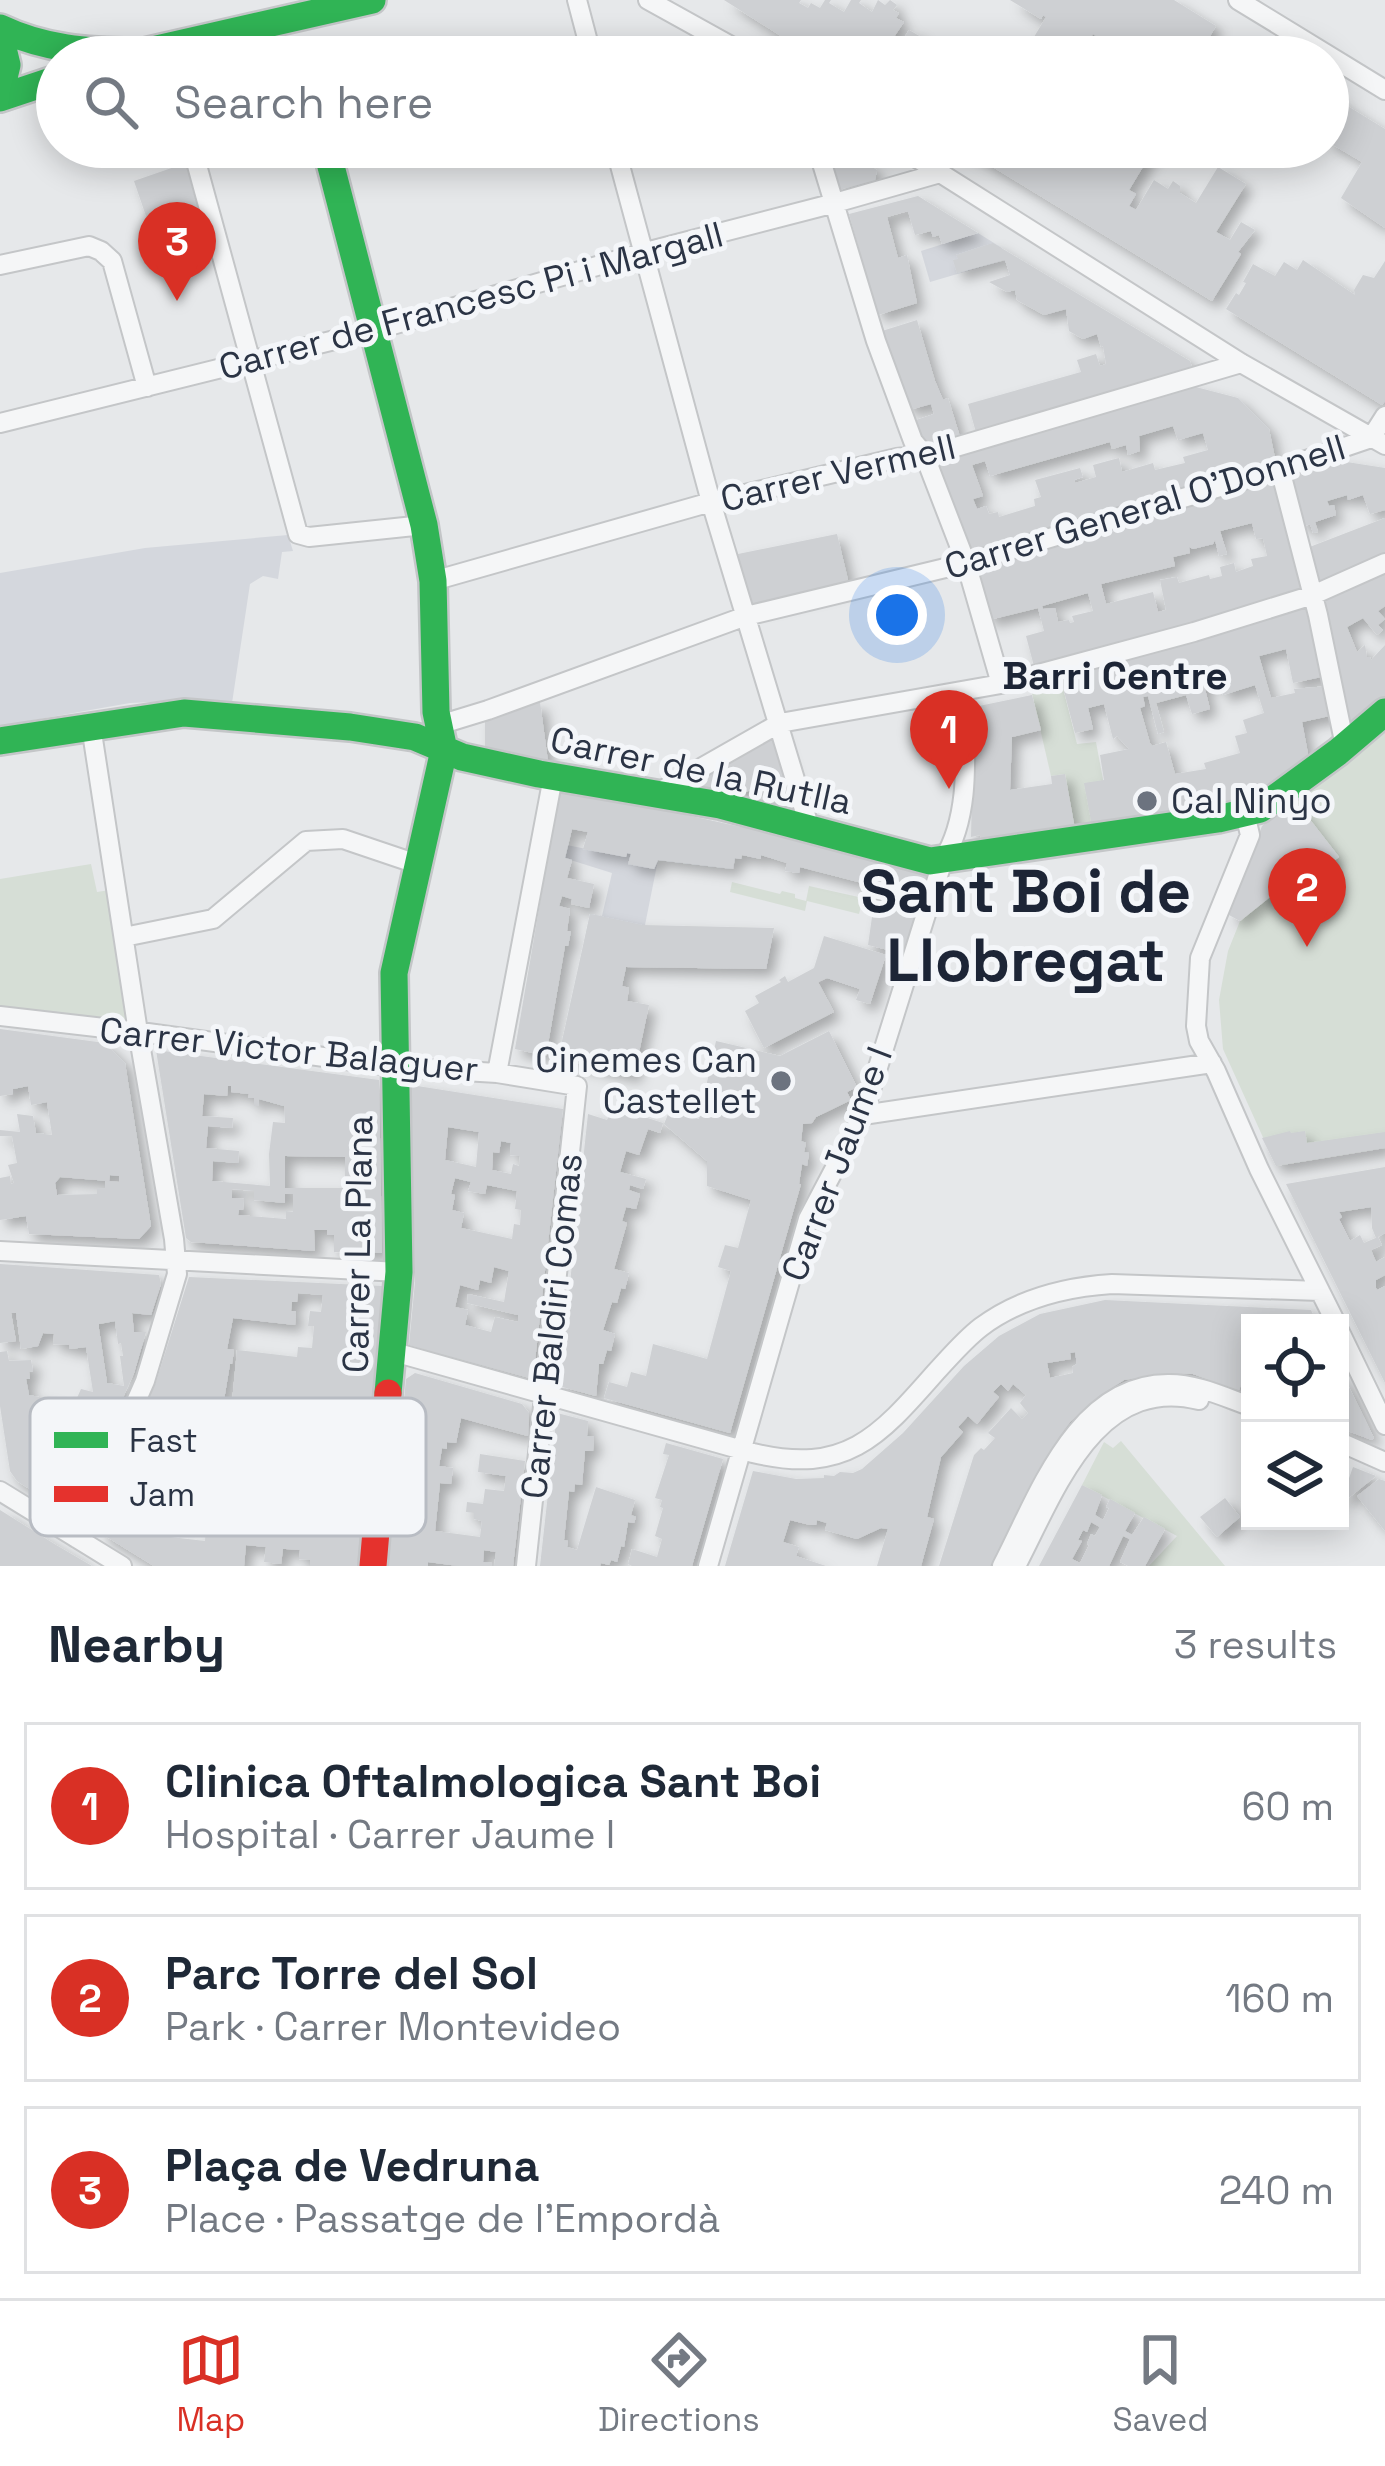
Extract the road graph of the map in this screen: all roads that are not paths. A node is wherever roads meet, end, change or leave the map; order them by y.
1 (372, 0) edge
2 (578, 0) edge
3 (648, 0) edge
4 (1238, 0) edge
5 (0, 32) edge
6 (229, 36) edge
7 (587, 36) edge
8 (713, 36) edge
9 (1297, 36) edge
10 (36, 44) edge
11 (1349, 68) edge
12 (36, 85) edge
13 (1385, 90) edge
14 (0, 96) edge
15 (198, 168) edge
16 (332, 168) edge
17 (620, 168) edge
18 (824, 168) edge
19 (932, 168) edge
20 (940, 173) junction
21 (835, 203) junction
22 (642, 253) junction
23 (0, 265) edge
24 (375, 330) junction
25 (250, 361) junction
26 (1241, 363) junction
27 (147, 387) junction
28 (1385, 416) edge
29 (0, 424) edge
30 (1378, 442) edge
31 (924, 454) junction
32 (1280, 469) junction
33 (711, 502) junction
34 (424, 525) junction
35 (966, 563) junction
36 (1385, 563) edge
37 (433, 581) junction
38 (1313, 595) junction
39 (746, 616) junction
40 (1001, 685) junction
41 (964, 691) junction
42 (1385, 712) edge
43 (780, 723) junction
44 (91, 726) junction
45 (442, 737) junction
46 (0, 741) edge
47 (1346, 746) junction
48 (554, 777) junction
49 (657, 794) junction
50 (1239, 815) junction
51 (810, 829) junction
52 (943, 860) junction
53 (417, 864) junction
54 (124, 937) junction
55 (0, 1016) edge
56 (138, 1032) junction
57 (1212, 1063) junction
58 (397, 1067) junction
59 (497, 1073) junction
60 (578, 1086) joint
61 (862, 1115) junction
62 (0, 1251) edge
63 (176, 1259) junction
64 (399, 1272) junction
65 (1320, 1291) junction
66 (1332, 1314) edge
67 (1349, 1351) edge
68 (394, 1352) junction
69 (544, 1394) junction
70 (138, 1398) edge
71 (389, 1398) edge
72 (1241, 1403) edge
73 (1241, 1416) edge
74 (1385, 1425) edge
75 (741, 1449) junction
76 (1349, 1449) edge
77 (1382, 1460) edge
78 (0, 1491) edge
79 (30, 1510) edge
80 (73, 1536) edge
81 (376, 1536) edge
82 (76, 1538) joint
83 (122, 1566) edge
84 (373, 1566) edge
85 (526, 1566) edge
86 (707, 1566) edge
87 (1002, 1566) edge
88 (1016, 1566) edge

1 - 6 street
2 - 7 street
3 - 8 street
4 - 9 street
5 - 10 street
5 - 14 street
11 - 13 street
12 - 14 street
15 - 25 street
16 - 24 street, Carrer La Plana
17 - 22 street
18 - 21 street
19 - 20 street
20 - 21 street, Carrer de Francesc Pi i Margall
20 - 26 street
21 - 22 street, Carrer de Francesc Pi i Margall
21 - 31 street
22 - 24 street, Carrer de Francesc Pi i Margall
22 - 33 street
23 - 27 street
24 - 25 street, Carrer de Francesc Pi i Margall
24 - 34 street, Carrer La Plana
25 - 27 street, Carrer de Francesc Pi i Margall
25 - 34 street
26 - 30 street
26 - 31 street, Carrer Vermell
27 - 29 street, Carrer de Francesc Pi i Margall
28 - 30 street
30 - 32 street, Carrer General O'Donnell
31 - 33 street, Carrer Vermell
31 - 35 street
32 - 35 street, Carrer General O'Donnell
32 - 38 street
33 - 37 street, Carrer Vermell
33 - 39 street
34 - 37 street, Carrer La Plana
35 - 39 street, Carrer General O'Donnell
35 - 40 street
36 - 38 street
37 - 45 street, Carrer La Plana
38 - 40 street
38 - 47 street
39 - 43 street
39 - 45 street, Carrer General O'Donnell
40 - 41 street
41 - 43 street
41 - 52 street, Carrer Jaume I
42 - 47 street
43 - 49 street
43 - 51 street
44 - 45 street, Carrer de la Rutlla
44 - 46 street, Carrer de la Rutlla
44 - 54 street
45 - 48 street, Carrer de la Rutlla
45 - 53 street, Carrer La Plana
47 - 50 street
48 - 49 street, Carrer de la Rutlla
48 - 59 street
49 - 51 street, Carrer de la Rutlla
50 - 52 street, Carrer de la Rutlla
50 - 57 street
51 - 52 street, Carrer de la Rutlla
52 - 61 street, Carrer Jaume I
53 - 54 street
53 - 58 street, Carrer La Plana
54 - 56 street
55 - 56 street, Carrer Victor Balaguer
56 - 58 street, Carrer Victor Balaguer
56 - 63 street
57 - 61 street
57 - 65 street
58 - 59 street, Carrer Victor Balaguer
58 - 64 street, Carrer La Plana
59 - 60 street, Carrer Victor Balaguer
60 - 69 street, Carrer Baldiri Comas
61 - 75 street, Carrer Jaume I
62 - 63 street
63 - 64 street
63 - 70 street
64 - 68 street, Carrer La Plana
65 - 66 street
65 - 75 street
67 - 74 street
68 - 69 street
68 - 71 street, Carrer La Plana
69 - 75 street
69 - 85 street, Carrer Baldiri Comas
72 - 87 street
73 - 88 street
75 - 86 street, Carrer Jaume I
76 - 77 street
78 - 79 street
80 - 82 street
81 - 84 street, Carrer La Plana
82 - 83 street

